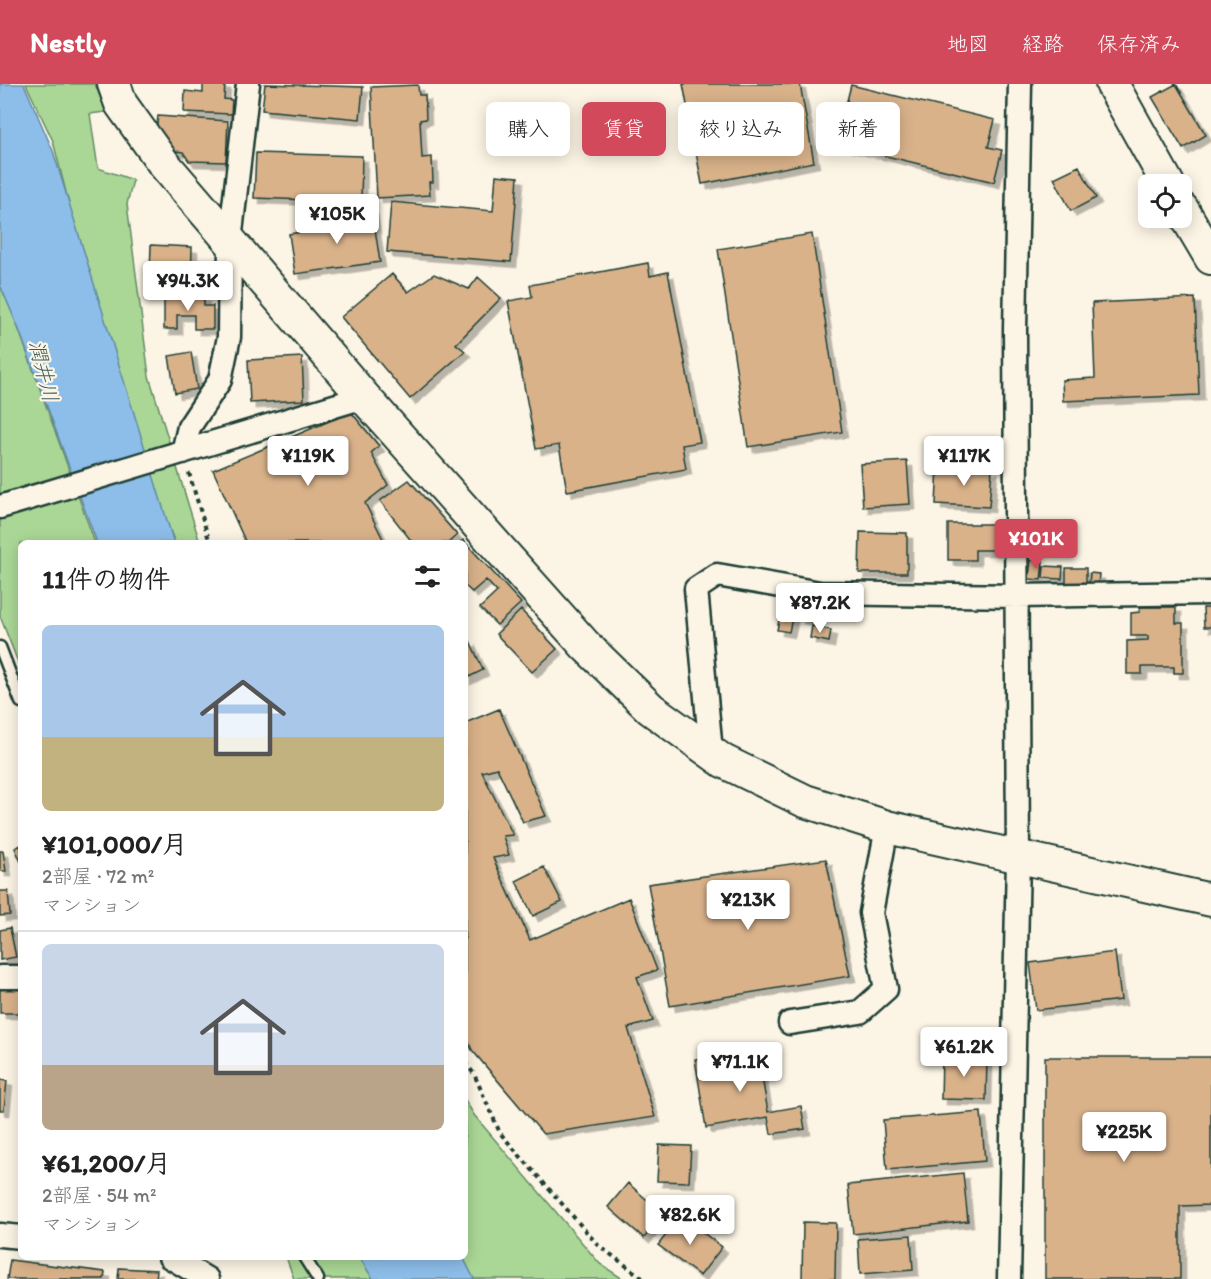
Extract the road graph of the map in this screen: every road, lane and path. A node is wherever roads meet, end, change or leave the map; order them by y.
1 (114, 84) edge
2 (248, 84) edge
3 (1020, 84) edge
4 (1112, 84) edge
5 (1162, 174) edge
6 (1192, 226) edge
7 (230, 241) junction
8 (1211, 258) edge
9 (364, 397) junction
10 (183, 452) junction
11 (0, 507) edge
12 (209, 540) edge
13 (1211, 593) edge
14 (1017, 596) junction
15 (0, 647) edge
16 (18, 694) edge
17 (711, 753) junction
18 (887, 827) junction
19 (1018, 858) junction
20 (1211, 900) edge
21 (0, 977) edge
22 (18, 977) edge
23 (790, 1023) dead end
24 (468, 1066) edge
25 (0, 1235) edge
26 (18, 1237) edge
27 (180, 1260) edge
28 (306, 1260) edge
29 (207, 1279) edge
30 (318, 1279) edge
31 (644, 1279) edge
32 (1009, 1279) edge

1 - 7 street
2 - 7 street
3 - 14 street
4 - 5 street
6 - 8 street
7 - 9 street
7 - 10 street
9 - 10 street
9 - 17 street
10 - 11 street
10 - 12 path
13 - 14 street
14 - 17 street
14 - 19 street
15 - 16 lane
17 - 18 street
18 - 19 street
18 - 23 street
19 - 20 street
19 - 32 street
21 - 22 street
24 - 31 path
25 - 26 street
27 - 29 street
28 - 30 lane

